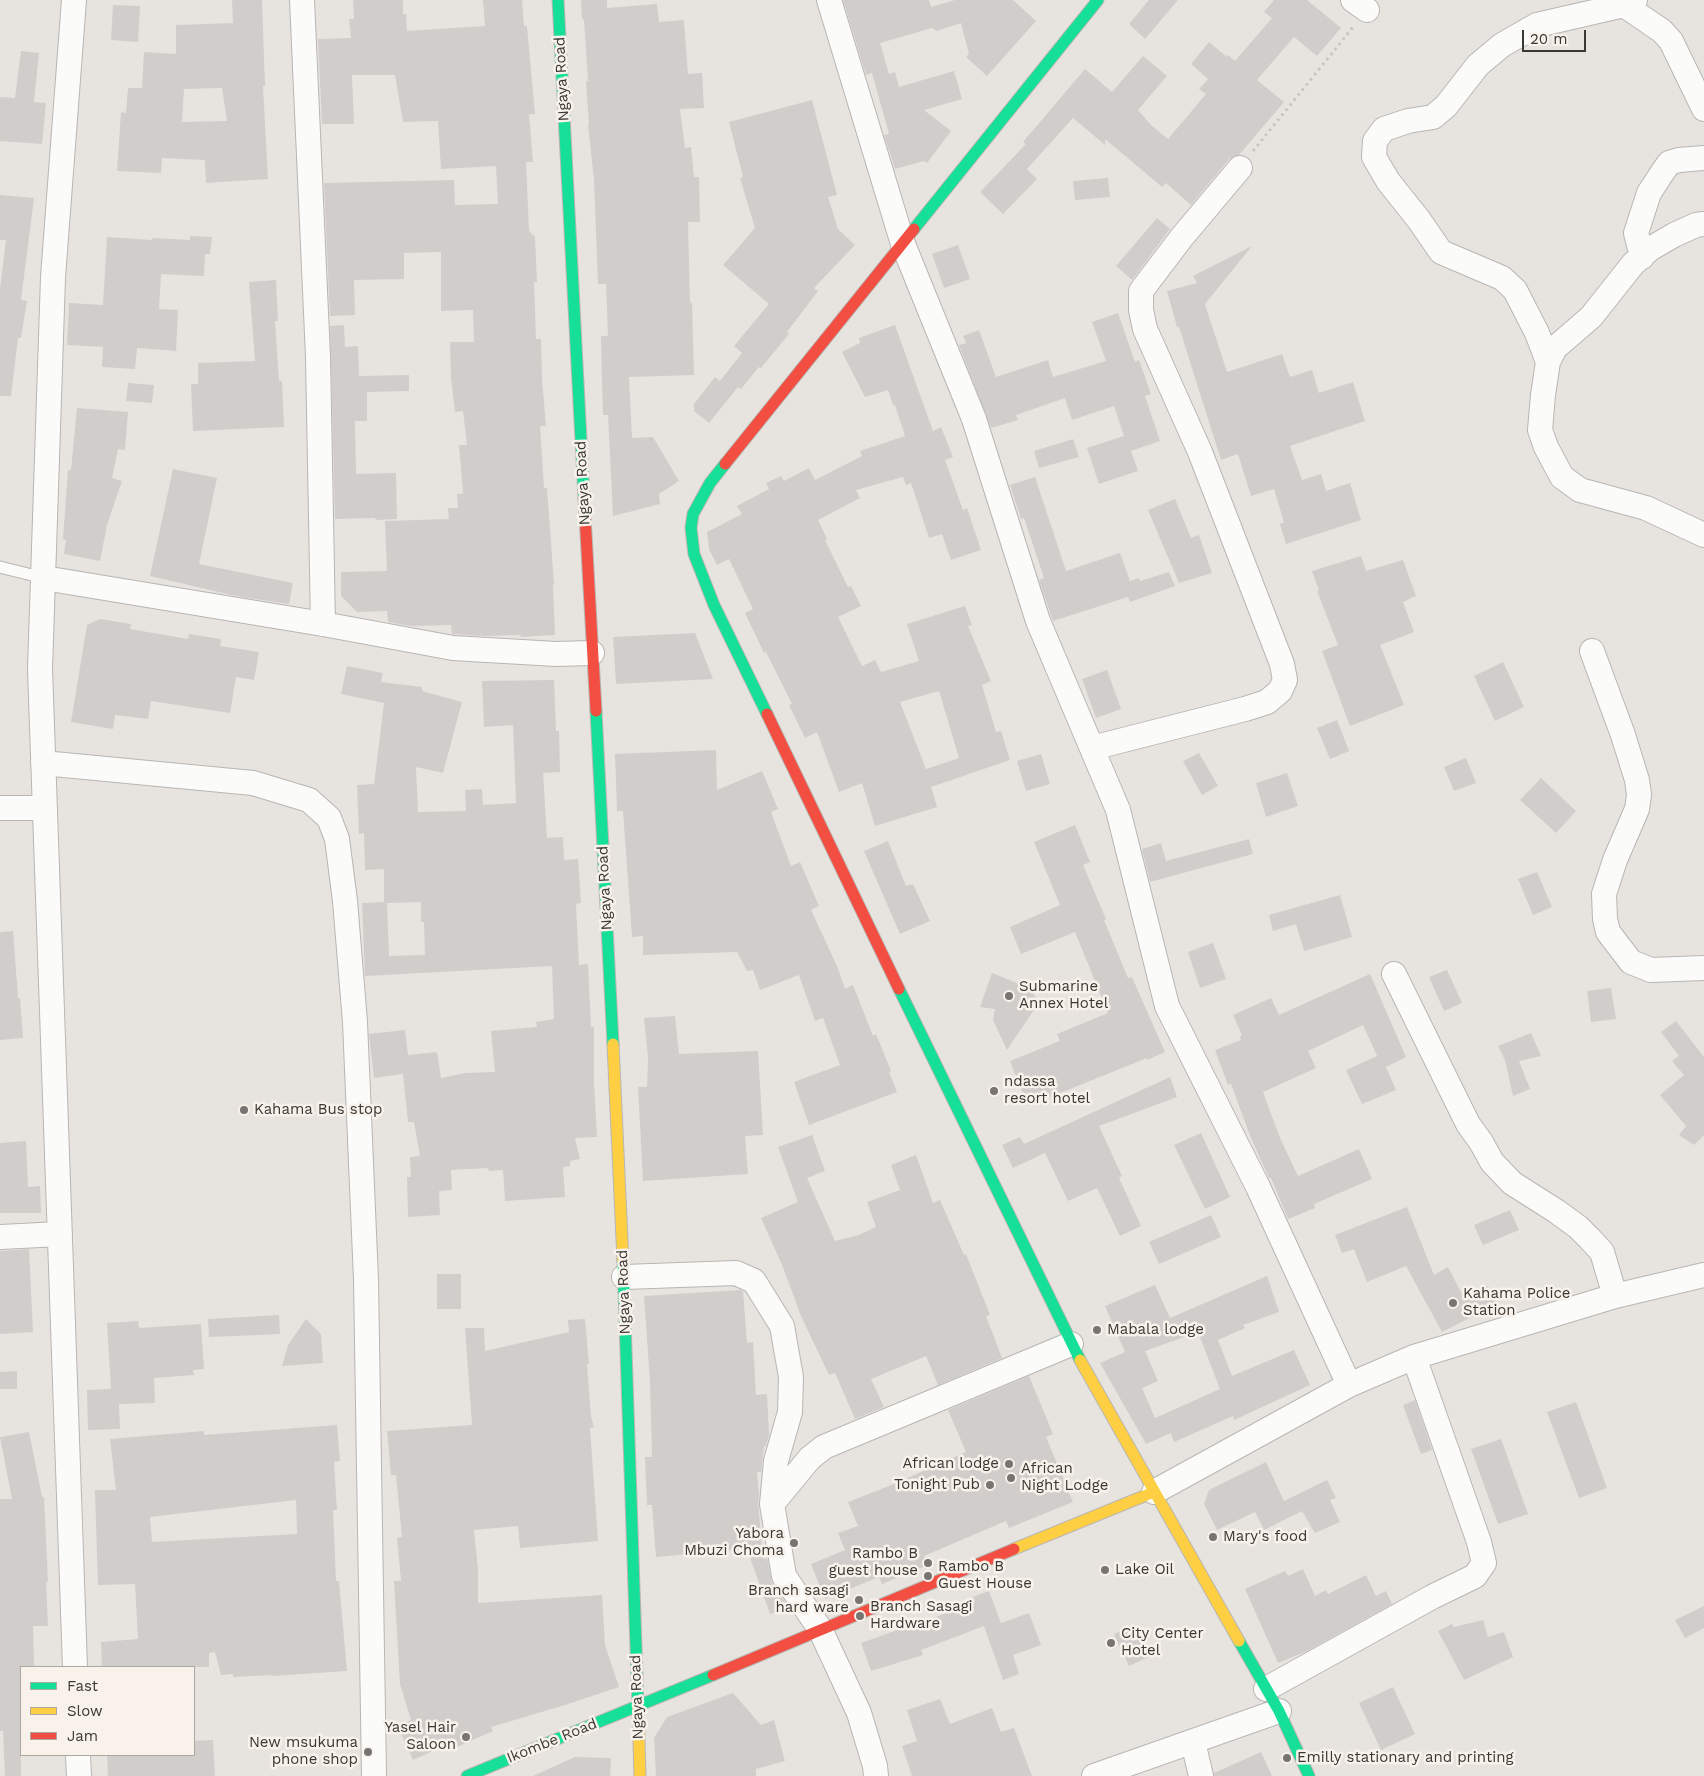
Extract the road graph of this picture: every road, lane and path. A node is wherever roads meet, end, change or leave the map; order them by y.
1 (74, 0) edge
2 (302, 0) edge
3 (558, 0) edge
4 (829, 0) edge
5 (1098, 0) edge
6 (1630, 3) edge
7 (1360, 5) edge
8 (1704, 109) edge
9 (1704, 158) edge
10 (1240, 168) joint
11 (1704, 224) edge
12 (903, 244) junction
13 (1642, 257) junction
14 (1548, 362) junction
15 (1704, 535) edge
16 (0, 567) edge
17 (44, 578) junction
18 (323, 624) junction
19 (1592, 651) dead end
20 (592, 653) junction
21 (1092, 748) junction
22 (43, 762) junction
23 (0, 808) edge
24 (44, 808) junction
25 (1704, 968) edge
26 (1394, 974) dead end
27 (60, 1234) junction
28 (0, 1237) edge
29 (1704, 1275) edge
30 (624, 1277) junction
31 (1615, 1296) junction
32 (1071, 1344) junction
33 (1414, 1357) junction
34 (1349, 1385) junction
35 (1154, 1492) junction
36 (772, 1504) junction
37 (820, 1629) junction
38 (75, 1666) edge
39 (1266, 1689) junction
40 (637, 1707) junction
41 (1280, 1711) junction
42 (1193, 1742) junction
43 (78, 1756) edge
44 (79, 1776) edge
45 (374, 1776) edge
46 (467, 1776) edge
47 (640, 1776) edge
48 (876, 1776) edge
49 (1094, 1776) edge
50 (1201, 1776) edge
51 (1309, 1776) edge

1 - 17 street
2 - 18 street
3 - 20 street, Ngaya Road
4 - 12 street
5 - 12 street
6 - 8 street
6 - 14 street
7 - 10 path
9 - 13 street
10 - 21 street
11 - 13 street
12 - 21 street
12 - 32 street
13 - 14 street
14 - 15 street
16 - 17 lane
17 - 18 street
17 - 22 street
18 - 20 street
19 - 25 street
20 - 30 street, Ngaya Road
21 - 34 street
22 - 24 street
22 - 45 street
23 - 24 street
24 - 27 street
26 - 31 street
27 - 28 street
27 - 38 street
29 - 31 street
30 - 36 street
30 - 40 street, Ngaya Road
31 - 33 street
32 - 35 street
32 - 36 street
33 - 34 street
33 - 39 street
34 - 35 street
35 - 37 street, Ikombe Road
35 - 39 street
36 - 37 street
37 - 40 street, Ikombe Road
37 - 48 street
39 - 41 street
40 - 46 street, Ikombe Road
40 - 47 street, Ngaya Road
41 - 42 street
41 - 51 street
42 - 49 street
42 - 50 street
43 - 44 street

